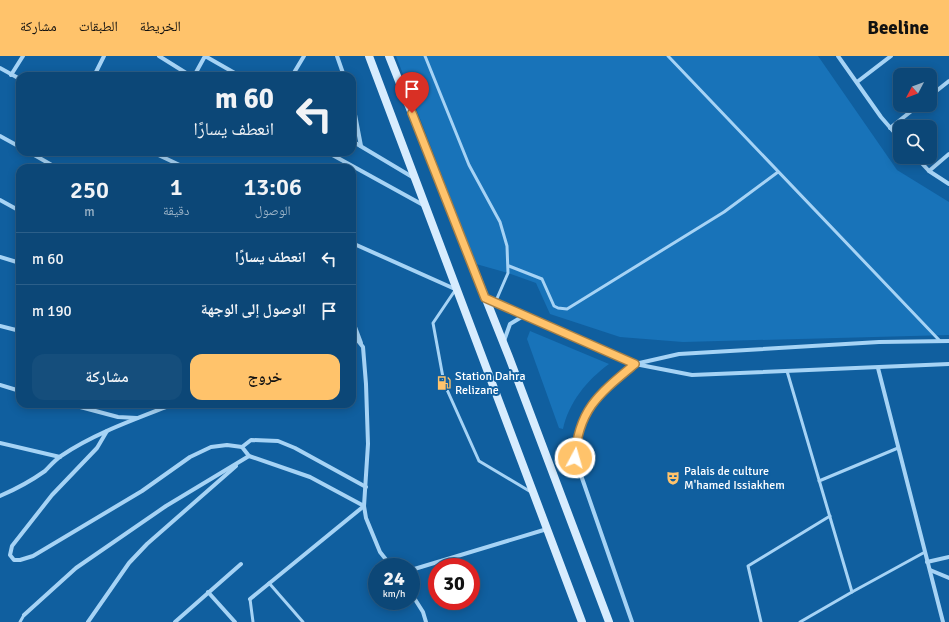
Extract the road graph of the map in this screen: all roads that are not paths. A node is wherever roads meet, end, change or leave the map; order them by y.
1 (23, 56) edge
2 (104, 56) edge
3 (159, 56) edge
4 (205, 56) edge
5 (304, 56) edge
6 (337, 56) edge
7 (369, 56) edge
8 (389, 56) edge
9 (425, 56) edge
10 (668, 56) edge
11 (838, 56) edge
12 (891, 56) edge
13 (0, 68) edge
14 (96, 72) edge
15 (185, 72) edge
16 (196, 72) edge
17 (233, 72) edge
18 (294, 72) edge
19 (343, 72) edge
20 (12, 74) junction
21 (16, 77) edge
22 (949, 81) edge
23 (857, 82) junction
24 (937, 90) edge
25 (910, 112) edge
26 (356, 120) edge
27 (890, 128) junction
28 (893, 131) edge
29 (0, 136) edge
30 (356, 143) edge
31 (16, 145) edge
32 (361, 146) junction
33 (949, 154) edge
34 (36, 156) edge
35 (160, 156) edge
36 (334, 156) edge
37 (50, 164) edge
38 (178, 164) edge
39 (349, 164) edge
40 (922, 164) edge
41 (356, 168) edge
42 (929, 171) junction
43 (778, 172) junction
44 (416, 179) junction
45 (949, 184) edge
46 (0, 200) edge
47 (426, 207) junction
48 (16, 210) edge
49 (356, 245) edge
50 (0, 257) edge
51 (16, 262) edge
52 (508, 266) junction
53 (456, 289) junction
54 (485, 298) junction
55 (495, 303) junction
56 (525, 315) junction
57 (0, 326) edge
58 (16, 330) edge
59 (356, 330) edge
60 (356, 339) edge
61 (940, 341) junction
62 (949, 341) edge
63 (362, 347) junction
64 (509, 357) junction
65 (635, 364) junction
66 (949, 364) edge
67 (878, 368) junction
68 (787, 371) junction
69 (0, 385) edge
70 (16, 390) edge
71 (84, 408) edge
72 (164, 408) edge
73 (139, 418) junction
74 (107, 431) junction
75 (0, 443) edge
76 (242, 447) junction
77 (898, 448) junction
78 (249, 456) junction
79 (60, 457) junction
80 (819, 481) junction
81 (366, 487) junction
82 (534, 494) junction
83 (0, 496) edge
84 (364, 506) junction
85 (830, 516) junction
86 (547, 529) junction
87 (925, 552) junction
88 (949, 557) edge
89 (385, 558) edge
90 (927, 562) junction
91 (240, 564) dead end
92 (420, 567) edge
93 (930, 570) junction
94 (949, 578) edge
95 (269, 583) junction
96 (208, 592) junction
97 (852, 592) junction
98 (250, 599) joint
99 (420, 609) edge
100 (24, 615) joint
101 (20, 622) edge
102 (88, 622) edge
103 (175, 622) edge
104 (235, 622) edge
105 (253, 622) edge
106 (303, 622) edge
107 (426, 622) edge
108 (582, 622) edge
109 (610, 622) edge
110 (632, 622) edge
111 (761, 622) edge
112 (800, 622) edge
113 (943, 622) edge

1 - 20 street
2 - 14 street
3 - 15 street
4 - 16 street
4 - 17 street
5 - 18 street
6 - 19 street
7 - 44 main road
8 - 54 main road
9 - 52 lane
10 - 43 lane
11 - 23 street
12 - 23 street
13 - 20 street
20 - 21 street
22 - 24 street
23 - 27 street
25 - 27 street
26 - 32 street
27 - 28 street
29 - 31 street
30 - 32 street
32 - 44 street
33 - 42 street
34 - 37 street
35 - 38 street
36 - 39 street
40 - 42 street
41 - 47 street
42 - 45 street
43 - 52 lane
43 - 61 lane
44 - 47 main road
46 - 48 street
47 - 53 main road
49 - 53 street
50 - 51 street
52 - 55 lane
53 - 82 main road
53 - 82 lane
54 - 55 street
54 - 64 main road
55 - 56 street
56 - 64 street
56 - 65 street
57 - 58 street
59 - 63 street
60 - 63 street
61 - 62 street
61 - 65 street
63 - 81 street
64 - 109 main road
65 - 68 street
65 - 110 street
66 - 67 street
67 - 68 street
67 - 77 street
68 - 80 lane
69 - 70 street
71 - 73 street
72 - 73 street
73 - 74 street
74 - 76 street
74 - 79 street
75 - 79 street
76 - 78 street
76 - 81 street
77 - 80 lane
77 - 87 street
78 - 84 street
78 - 100 street
78 - 102 street
79 - 83 street
80 - 85 lane
81 - 84 street
82 - 86 main road
84 - 89 street
84 - 95 street
85 - 97 lane
85 - 111 lane
86 - 92 street
86 - 108 main road
87 - 90 street
87 - 97 lane
88 - 90 street
90 - 93 street
91 - 96 street
93 - 94 street
93 - 113 street
95 - 98 street
95 - 106 lane
96 - 103 street
96 - 104 street
97 - 112 lane
98 - 105 lane
99 - 107 street
100 - 101 lane

